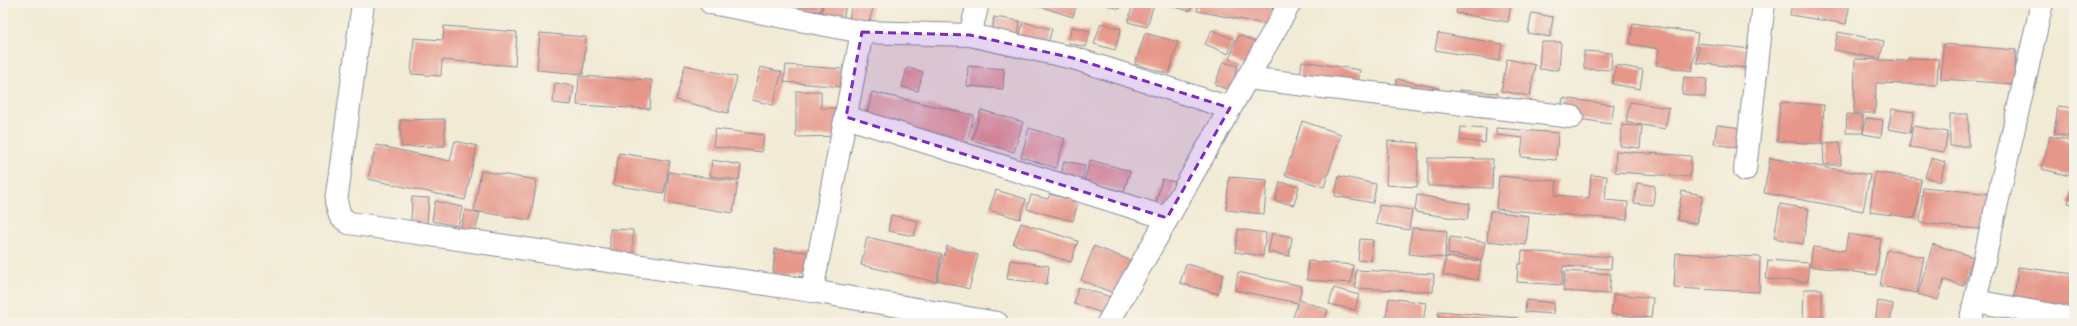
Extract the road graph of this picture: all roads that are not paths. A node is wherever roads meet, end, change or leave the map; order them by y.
1 (362, 3) edge
2 (711, 3) edge
3 (978, 3) edge
4 (1290, 3) edge
5 (1764, 3) edge
6 (2042, 3) edge
7 (862, 32) junction
8 (970, 35) junction
9 (1247, 78) junction
10 (1230, 108) junction
11 (846, 117) junction
12 (1572, 117) dead end
13 (1745, 170) dead end
14 (1167, 218) junction
15 (812, 291) junction
16 (1975, 301) junction
17 (2074, 320) edge
18 (997, 323) edge
19 (1108, 323) edge
20 (1970, 323) edge

1 - 15 street
2 - 7 street
3 - 8 street
4 - 9 street
5 - 13 street
6 - 16 street
7 - 8 street
7 - 11 street
8 - 10 street
9 - 10 street
9 - 12 street
10 - 14 street
11 - 14 street
11 - 15 street
14 - 19 street
15 - 18 street
16 - 17 street
16 - 20 street

